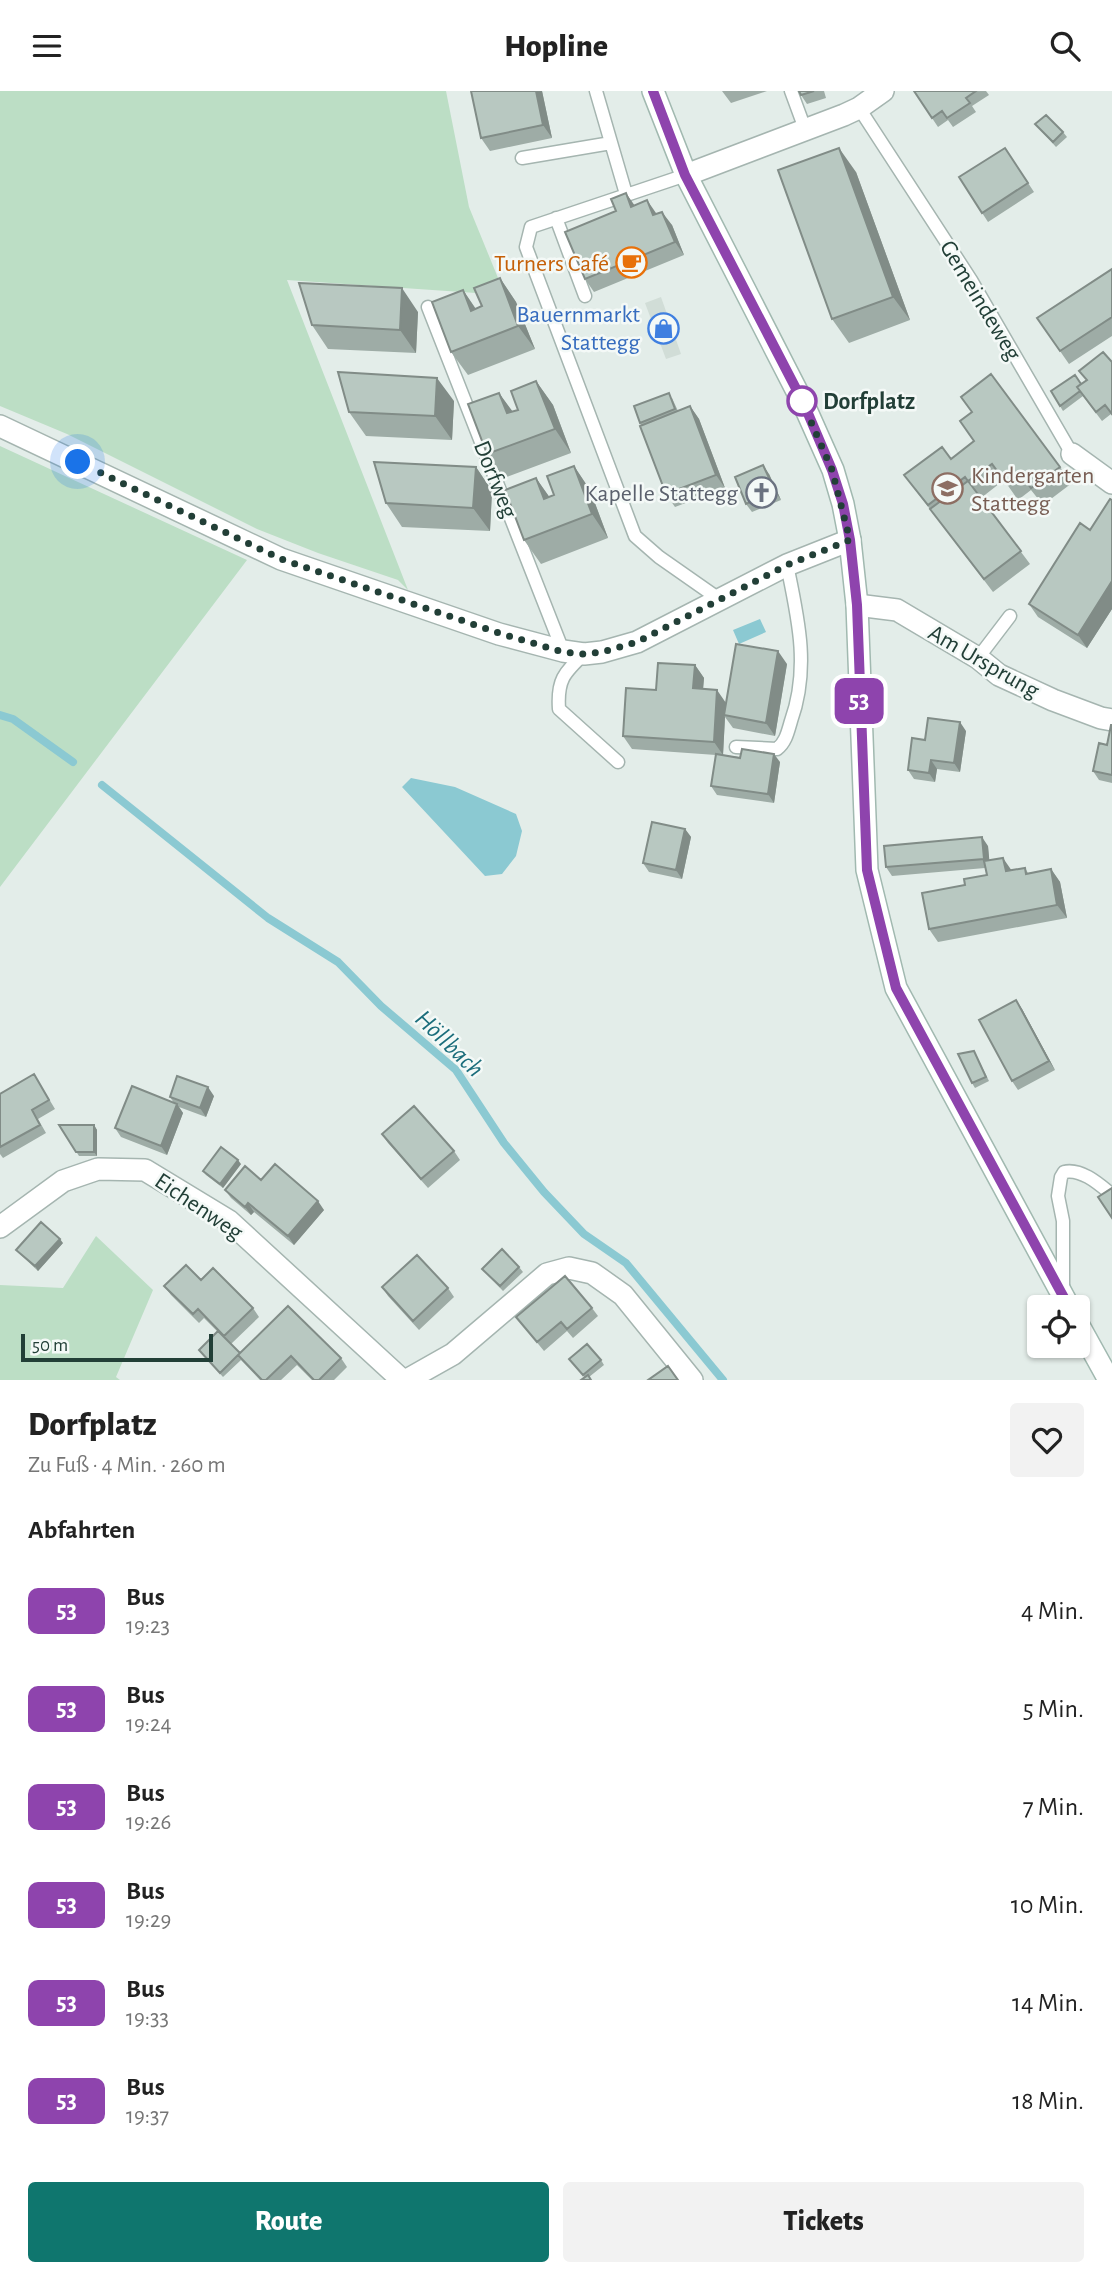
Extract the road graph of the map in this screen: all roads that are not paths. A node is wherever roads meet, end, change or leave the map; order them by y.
1 (596, 91) edge
2 (653, 91) edge
3 (791, 91) edge
4 (883, 91) edge
5 (859, 108) junction
6 (805, 129) junction
7 (611, 143) junction
8 (522, 158) dead end
9 (685, 175) junction
10 (626, 194) junction
11 (556, 218) junction
12 (585, 296) edge
13 (428, 307) dead end
14 (0, 426) edge
15 (1072, 454) joint
16 (1112, 483) edge
17 (850, 540) junction
18 (787, 565) junction
19 (719, 599) junction
20 (857, 605) junction
21 (1010, 616) dead end
22 (574, 653) junction
23 (978, 658) junction
24 (1112, 720) edge
25 (736, 747) dead end
26 (618, 762) dead end
27 (1111, 1194) edge
28 (0, 1227) edge
29 (1062, 1295) edge
30 (1066, 1295) edge
31 (1090, 1346) edge
32 (405, 1380) edge
33 (692, 1380) edge
34 (1108, 1380) edge

1 - 7 lane
2 - 9 street
3 - 6 lane
4 - 5 street
5 - 6 street
5 - 15 lane, Gemeindeweg
6 - 9 street
7 - 8 lane
7 - 10 lane
9 - 10 lane
9 - 17 street
10 - 11 lane
11 - 12 lane
11 - 19 lane
13 - 22 lane, Dorfweg
14 - 22 street
15 - 16 street, Gemeindeweg
17 - 18 street
17 - 20 street
18 - 19 street
18 - 25 lane
19 - 22 street
20 - 23 street, Am Ursprung
20 - 29 street
21 - 23 lane
22 - 26 lane
23 - 24 street, Am Ursprung
27 - 30 lane
28 - 32 street, Eichenweg
31 - 34 street
32 - 33 street, Eichenweg

